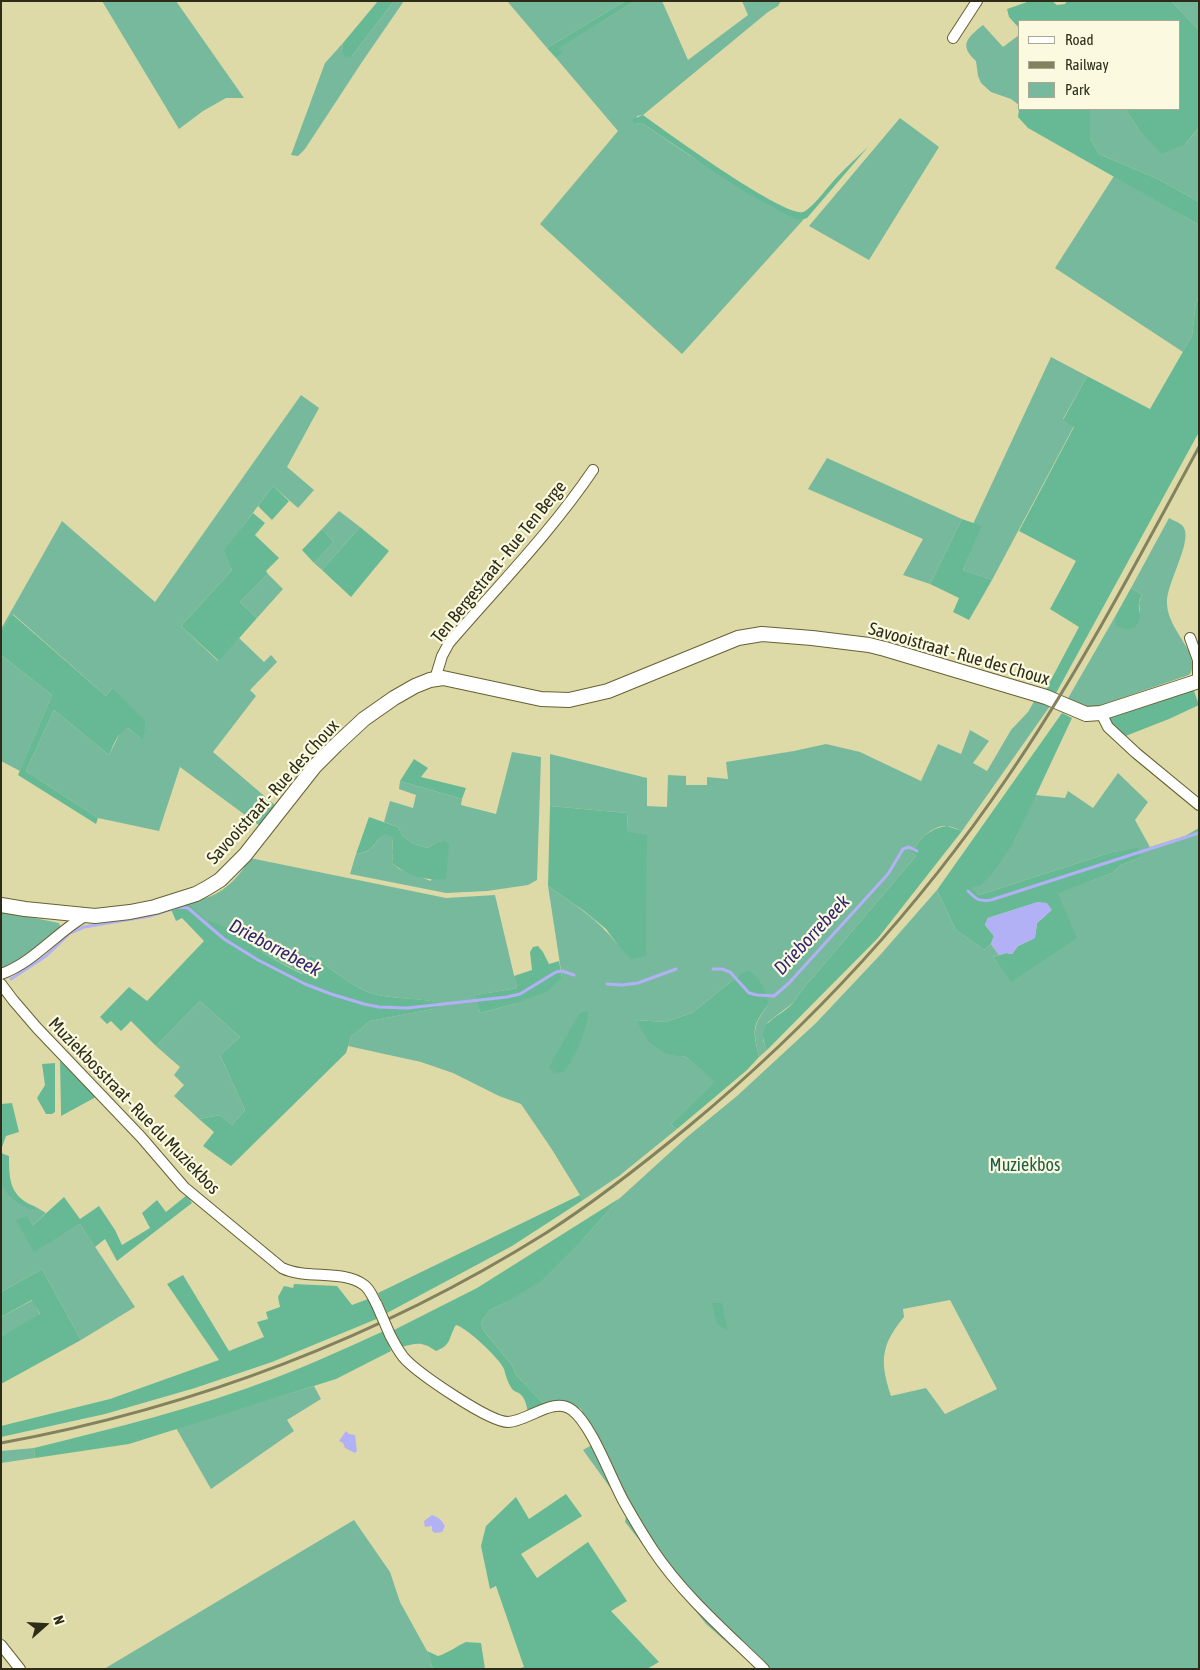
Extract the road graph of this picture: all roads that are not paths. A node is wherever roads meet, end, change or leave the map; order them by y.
1 (977, 1) edge
2 (953, 38) dead end
3 (593, 470) dead end
4 (1190, 638) dead end
5 (436, 678) junction
6 (1198, 681) edge
7 (1101, 713) junction
8 (1199, 805) edge
9 (1, 905) edge
10 (85, 916) junction
11 (1, 974) edge
12 (1, 984) edge
13 (1, 1645) edge
14 (20, 1669) edge
15 (764, 1669) edge

1 - 2 street
3 - 5 street, Ten Bergestraat - Rue Ten Berge
4 - 6 street
5 - 7 main road, Savooistraat - Rue des Choux
5 - 10 main road, Savooistraat - Rue des Choux
6 - 7 main road, Savooistraat - Rue des Choux
7 - 8 street
9 - 10 main road, Savooistraat - Rue des Choux
10 - 11 street, Savooistraat - Rue des Choux
12 - 15 street, Muziekbosstraat - Rue du Muziekbos, bridge
13 - 14 street

